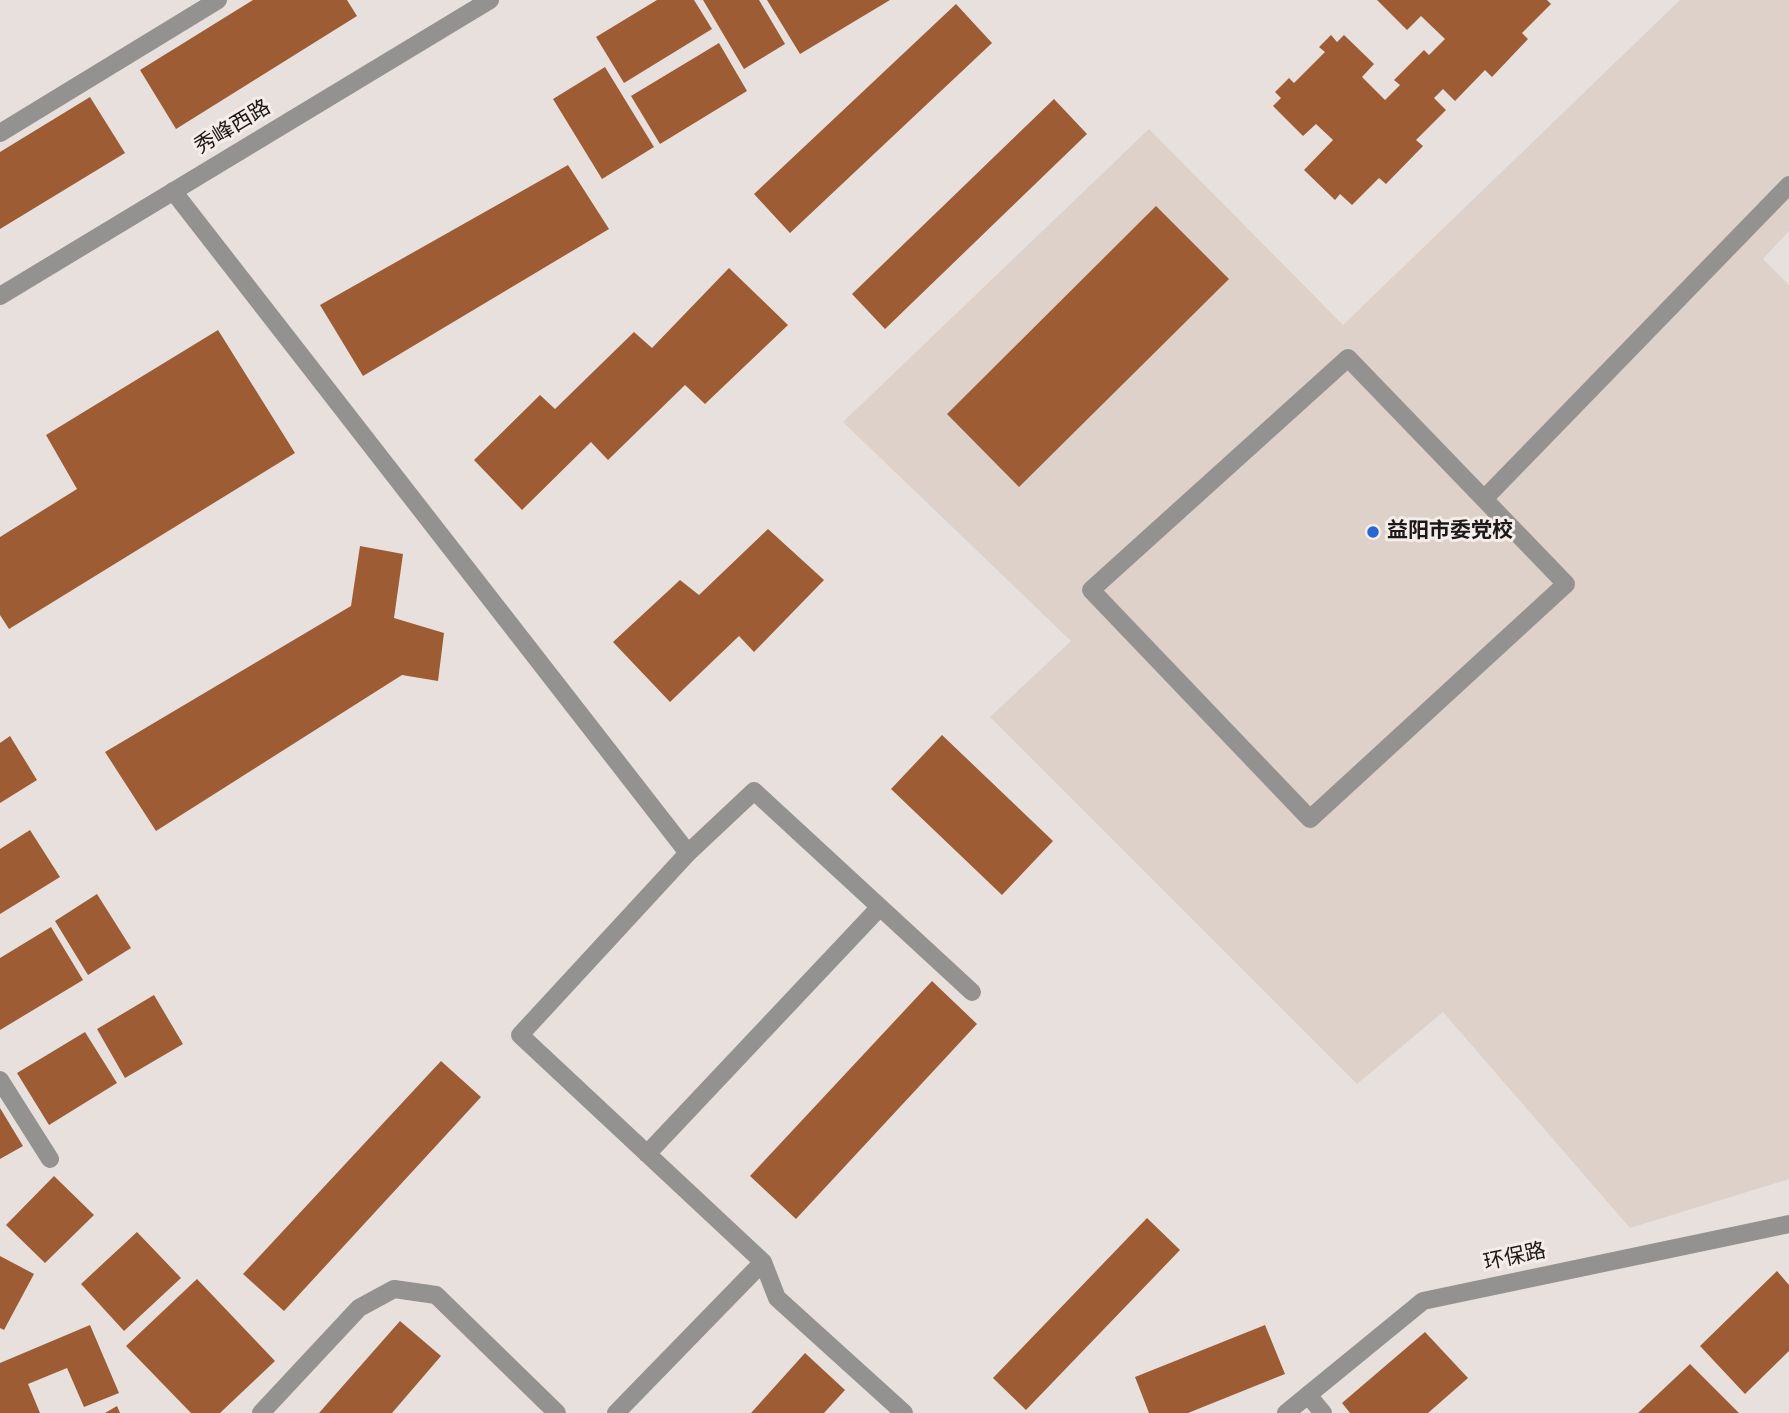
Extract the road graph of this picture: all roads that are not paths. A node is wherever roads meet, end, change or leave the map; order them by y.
1 (218, 0) edge
2 (490, 0) edge
3 (0, 133) edge
4 (1789, 185) edge
5 (173, 191) junction
6 (0, 296) edge
7 (1485, 498) junction
8 (688, 853) junction
9 (880, 906) junction
10 (972, 992) dead end
11 (0, 1080) edge
12 (647, 1154) junction
13 (50, 1159) dead end
14 (1789, 1224) edge
15 (763, 1262) junction
16 (1308, 1395) junction
17 (261, 1413) edge
18 (556, 1413) edge
19 (616, 1413) edge
20 (905, 1413) edge
21 (1286, 1413) edge
22 (1323, 1413) edge

1 - 3 street
2 - 5 street, 秀峰西路
4 - 7 street
5 - 6 street, 秀峰西路
5 - 8 street
7 - 7 street
8 - 9 street
8 - 12 street
9 - 10 street
9 - 12 street
11 - 13 street
12 - 15 street
14 - 16 street, 环保路
15 - 19 street
15 - 20 street
16 - 21 street, 环保路
16 - 22 street
17 - 18 street

